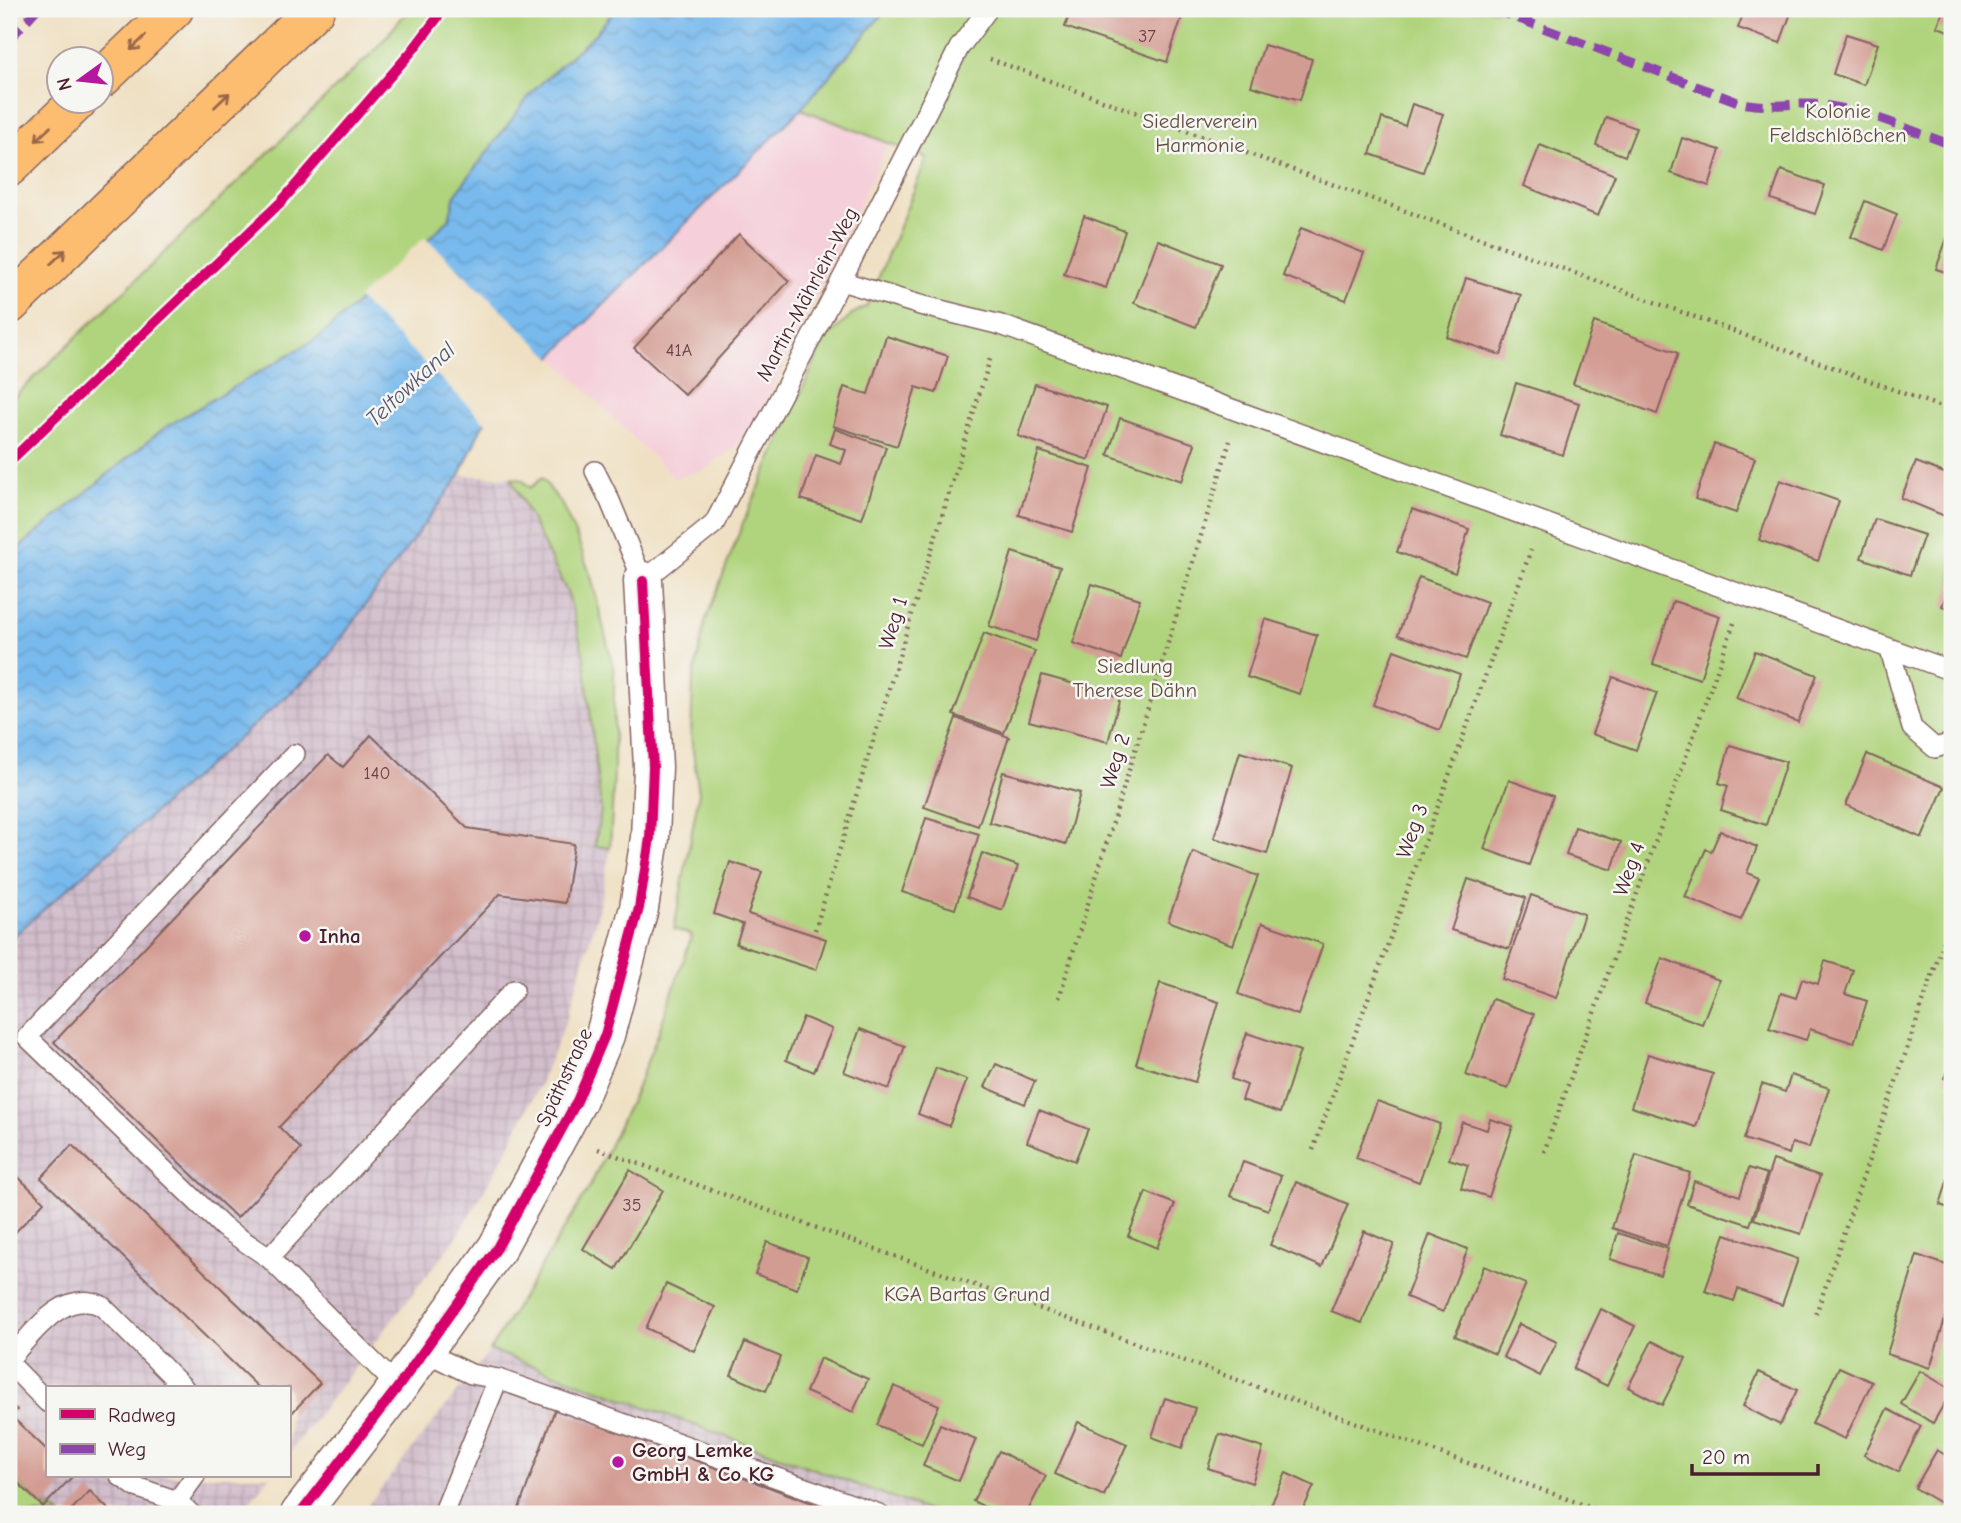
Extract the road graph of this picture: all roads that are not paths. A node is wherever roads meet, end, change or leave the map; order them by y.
1 (173, 9) edge
2 (316, 9) edge
3 (988, 9) edge
4 (116, 64) edge
5 (62, 116) edge
6 (9, 167) edge
7 (841, 281) junction
8 (9, 305) edge
9 (595, 471) dead end
10 (643, 581) junction
11 (1890, 650) junction
12 (1952, 671) edge
13 (1952, 743) edge
14 (295, 754) dead end
15 (514, 990) dead end
16 (269, 1258) junction
17 (423, 1352) junction
18 (9, 1361) edge
19 (498, 1379) junction
20 (182, 1386) edge
21 (398, 1387) junction
22 (46, 1401) edge
23 (123, 1478) edge
24 (194, 1478) edge
25 (184, 1508) edge
26 (300, 1514) edge
27 (443, 1514) edge
28 (879, 1514) edge

1 -> 4 highway
8 -> 2 highway
3 - 7 lane, Martin-Mährlein-Weg
5 -> 6 highway
7 - 10 lane, Martin-Mährlein-Weg
7 - 11 lane
9 - 10 lane, Späthstraße
10 - 17 street, Späthstraße
11 - 12 lane
11 - 13 lane
14 - 16 lane
15 - 16 lane
16 - 21 lane
17 - 19 lane
17 - 21 street, Späthstraße
18 - 20 lane
18 - 22 lane
19 - 27 lane
19 - 28 lane
21 - 26 street, Späthstraße
23 - 25 lane
24 - 25 lane

